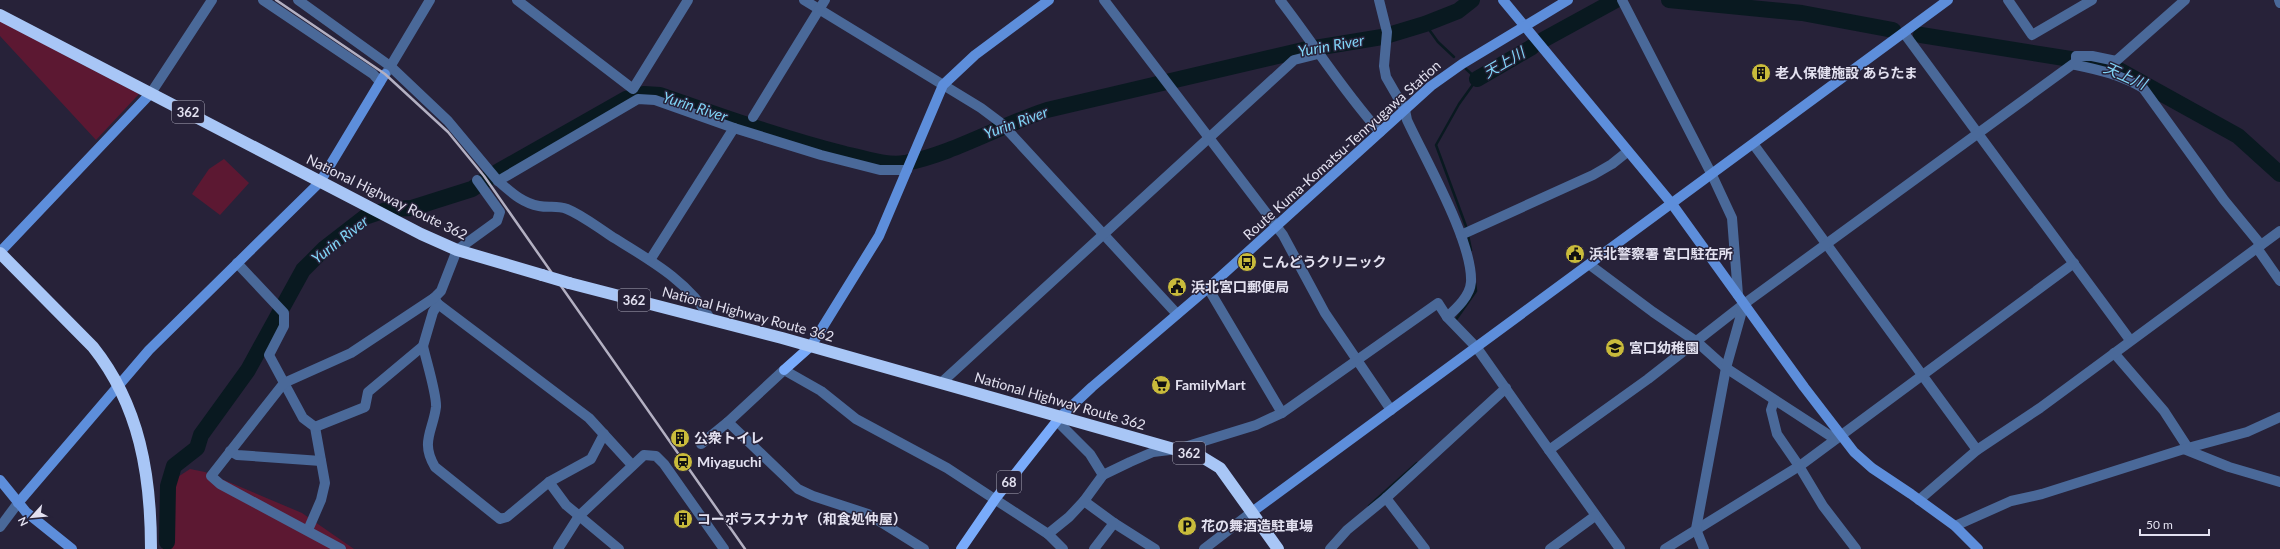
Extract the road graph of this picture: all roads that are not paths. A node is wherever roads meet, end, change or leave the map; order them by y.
1 (212, 0) edge
2 (263, 0) edge
3 (298, 0) edge
4 (430, 0) edge
5 (518, 0) edge
6 (688, 0) edge
7 (804, 0) edge
8 (826, 0) edge
9 (1049, 0) edge
10 (1104, 0) edge
11 (1280, 0) edge
12 (1378, 0) edge
13 (1503, 0) edge
14 (1568, 0) edge
15 (1622, 0) edge
16 (1948, 0) edge
17 (2008, 0) edge
18 (2092, 0) edge
19 (2185, 0) edge
20 (2279, 0) edge
21 (2280, 3) edge
22 (820, 9) junction
23 (0, 14) edge
24 (1524, 26) junction
25 (1904, 33) junction
26 (1318, 54) junction
27 (2076, 62) junction
28 (385, 74) junction
29 (943, 85) junction
30 (150, 93) junction
31 (636, 93) junction
32 (1405, 110) junction
33 (753, 117) dead end
34 (734, 128) junction
35 (1380, 132) junction
36 (1978, 134) junction
37 (1208, 137) junction
38 (1754, 145) junction
39 (1627, 152) junction
40 (907, 169) junction
41 (1712, 175) junction
42 (498, 181) junction
43 (320, 182) junction
44 (480, 184) dead end
45 (1672, 204) junction
46 (1276, 226) junction
47 (2280, 231) edge
48 (1103, 233) junction
49 (1461, 235) junction
50 (1827, 244) junction
51 (2259, 247) junction
52 (457, 250) junction
53 (0, 252) edge
54 (650, 260) junction
55 (237, 263) junction
56 (2074, 263) junction
57 (1590, 265) junction
58 (2280, 281) edge
59 (1208, 288) junction
60 (1738, 295) junction
61 (436, 301) junction
62 (1744, 304) junction
63 (1177, 314) junction
64 (1447, 317) junction
65 (711, 320) junction
66 (2130, 340) junction
67 (1697, 342) junction
68 (423, 346) junction
69 (811, 346) junction
70 (1476, 348) junction
71 (2114, 353) junction
72 (1356, 360) junction
73 (1726, 368) junction
74 (784, 370) junction
75 (1922, 374) junction
76 (284, 383) junction
77 (941, 383) junction
78 (119, 386) junction
79 (1506, 388) junction
80 (1774, 401) junction
81 (1391, 410) junction
82 (1282, 413) junction
83 (2280, 417) edge
84 (1059, 419) junction
85 (728, 422) junction
86 (315, 427) junction
87 (604, 434) junction
88 (1838, 437) junction
89 (701, 444) dead end
90 (2186, 449) junction
91 (1178, 450) junction
92 (1549, 450) junction
93 (1977, 450) junction
94 (230, 451) junction
95 (321, 461) junction
96 (632, 465) junction
97 (1799, 466) junction
98 (1103, 475) junction
99 (0, 480) edge
100 (549, 482) junction
101 (2280, 482) edge
102 (996, 498) junction
103 (1386, 498) junction
104 (1919, 500) junction
105 (1084, 501) junction
106 (18, 503) junction
107 (1252, 512) junction
108 (579, 516) junction
109 (1595, 516) junction
110 (1114, 523) junction
111 (1955, 526) junction
112 (0, 527) edge
113 (1696, 529) junction
114 (308, 530) junction
115 (1048, 534) junction
116 (72, 549) edge
117 (151, 549) edge
118 (341, 549) edge
119 (558, 549) edge
120 (619, 549) edge
121 (724, 549) edge
122 (924, 549) edge
123 (962, 549) edge
124 (1063, 549) edge
125 (1094, 549) edge
126 (1155, 549) edge
127 (1204, 549) edge
128 (1278, 549) edge
129 (1330, 549) edge
130 (1425, 549) edge
131 (1550, 549) edge
132 (1620, 549) edge
133 (1665, 549) edge
134 (1704, 549) edge
135 (1856, 549) edge
136 (1978, 549) edge

1 - 30 street
2 - 28 street
3 - 28 street
4 - 28 street
5 - 31 street
6 - 31 street
7 - 22 street
8 - 22 street
9 - 29 street
10 - 37 street
11 - 26 street
12 - 32 street
13 - 24 street
14 - 24 street, Route Kuma-Komatsu-Tenryugawa Station
15 - 41 street
16 - 25 street
17 - 18 street
19 - 27 street
20 - 21 street
22 - 29 street
22 - 33 street
23 - 30 highway, National Highway Route 362 / 362
24 - 32 street, Route Kuma-Komatsu-Tenryugawa Station
24 - 39 street
25 - 36 street
25 - 38 street
26 - 35 street
26 - 37 street
27 - 36 street
27 - 51 street
28 - 42 street
28 - 43 street
29 - 40 street
29 - 48 street
30 - 43 highway, National Highway Route 362 / 362
30 - 53 street
31 - 34 street
31 - 42 street
32 - 35 street, Route Kuma-Komatsu-Tenryugawa Station
32 - 49 street
34 - 40 street
34 - 54 street
35 - 46 street, Route Kuma-Komatsu-Tenryugawa Station
36 - 50 street
36 - 56 street
37 - 46 street
37 - 48 street
38 - 41 street
38 - 50 street
39 - 45 street
39 - 49 street
40 - 69 street
41 - 45 street
41 - 60 street
42 - 54 street
43 - 52 highway, National Highway Route 362 / 362
43 - 55 street
44 - 52 street
45 - 57 street
45 - 60 street
46 - 59 street, Route Kuma-Komatsu-Tenryugawa Station
46 - 72 street
47 - 51 street
48 - 63 street
48 - 77 street
49 - 64 street
50 - 62 street
50 - 75 street
51 - 58 street
51 - 66 street
52 - 61 street
52 - 65 highway, National Highway Route 362 / 362, bridge
53 - 78 highway
54 - 65 street
55 - 76 street
55 - 78 street
56 - 66 street
56 - 75 street
57 - 67 street
57 - 70 street
59 - 63 street, Route Kuma-Komatsu-Tenryugawa Station
59 - 82 street
60 - 62 street
61 - 68 street
61 - 76 street
61 - 87 street
62 - 67 street
62 - 73 street
62 - 88 street
63 - 84 street, Route Kuma-Komatsu-Tenryugawa Station
64 - 70 street
64 - 72 street
65 - 69 highway, National Highway Route 362 / 362
66 - 71 street
67 - 73 street
67 - 92 street
68 - 86 street
68 - 100 street
69 - 74 main road
69 - 77 highway, National Highway Route 362 / 362
70 - 79 street
70 - 81 street
71 - 90 street
71 - 93 street
72 - 81 street
72 - 82 street
73 - 80 street
73 - 113 street
74 - 85 street
74 - 102 street
75 - 88 street
75 - 93 street
76 - 86 street
76 - 94 street
77 - 84 highway, National Highway Route 362 / 362
78 - 106 street
78 - 117 highway
79 - 92 street
79 - 103 street
80 - 88 street
80 - 97 street
81 - 107 street
82 - 91 street
83 - 90 street
84 - 91 highway, National Highway Route 362 / 362
84 - 98 street
84 - 102 main road, 68
85 - 89 street
85 - 122 street
86 - 95 street
87 - 96 street
87 - 100 street
88 - 97 street
88 - 104 street
90 - 101 street
90 - 111 street
91 - 98 street
91 - 107 highway, National Highway Route 362 / 362
92 - 109 street
93 - 104 street
94 - 95 street
94 - 114 street
95 - 114 street
96 - 108 street
96 - 121 street
97 - 113 street
97 - 135 street
98 - 105 street
99 - 106 street
100 - 108 street
102 - 115 street
102 - 123 main road, 68
103 - 129 street
103 - 130 street
104 - 111 street
105 - 110 street
105 - 115 street
106 - 112 street
106 - 116 street
107 - 127 street
107 - 128 highway, National Highway Route 362 / 362
108 - 119 street
108 - 120 street
109 - 131 street
109 - 132 street
110 - 125 street
110 - 126 street
111 - 136 street
113 - 133 street
113 - 134 street
114 - 118 street
115 - 124 street

